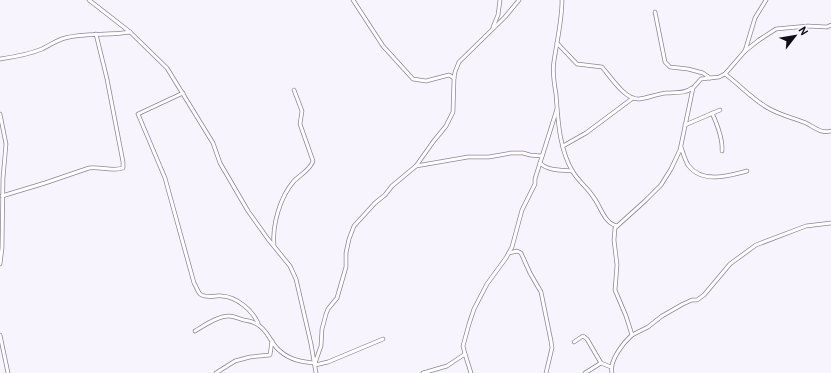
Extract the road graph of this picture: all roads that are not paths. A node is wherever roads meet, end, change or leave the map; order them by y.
1 (89, 0) edge
2 (353, 0) edge
3 (500, 0) edge
4 (519, 0) edge
5 (562, 0) edge
6 (766, 0) edge
7 (655, 12) dead end
8 (831, 25) edge
9 (493, 28) junction
10 (130, 32) junction
11 (96, 34) junction
12 (557, 42) junction
13 (745, 51) junction
14 (0, 59) edge
15 (725, 74) junction
16 (454, 78) junction
17 (710, 78) junction
18 (693, 88) junction
19 (294, 90) dead end
20 (183, 93) junction
21 (633, 98) junction
22 (557, 109) junction
23 (720, 110) dead end
24 (712, 113) junction
25 (0, 114) edge
26 (685, 125) junction
27 (831, 131) edge
28 (563, 146) junction
29 (680, 147) junction
30 (722, 151) dead end
31 (542, 156) junction
32 (540, 163) junction
33 (416, 166) junction
34 (747, 170) dead end
35 (572, 171) junction
36 (2, 196) junction
37 (831, 224) edge
38 (616, 226) junction
39 (274, 246) junction
40 (509, 253) junction
41 (0, 264) edge
42 (258, 324) junction
43 (195, 331) dead end
44 (0, 335) edge
45 (632, 335) junction
46 (383, 339) dead end
47 (272, 342) junction
48 (574, 342) dead end
49 (465, 354) junction
50 (601, 363) junction
51 (315, 364) junction
52 (611, 367) junction
53 (8, 373) edge
54 (216, 373) edge
55 (316, 373) edge
56 (423, 373) edge
57 (471, 373) edge
58 (546, 373) edge
59 (585, 373) edge
60 (612, 373) edge

1 - 10 street
2 - 16 street
3 - 9 street
4 - 9 street
5 - 12 street
6 - 13 street
7 - 17 street
8 - 13 street
9 - 16 street
10 - 11 street
10 - 20 street
11 - 14 street
11 - 36 street
12 - 21 street
12 - 22 street
13 - 15 street
15 - 17 street
15 - 27 street
16 - 33 street
17 - 18 street
18 - 21 street
18 - 26 street
19 - 39 street
20 - 39 street
20 - 42 street
21 - 28 street
22 - 28 street
22 - 31 street
23 - 24 street
24 - 26 street
24 - 30 street
25 - 36 street
26 - 29 street
28 - 35 street
29 - 34 street
29 - 38 street
31 - 32 street
31 - 33 street
32 - 35 street
32 - 40 street
33 - 51 street
35 - 38 street
36 - 41 street
37 - 45 street
38 - 45 street
39 - 51 street
40 - 49 street
40 - 58 street
42 - 43 street
42 - 47 street
44 - 53 street
45 - 52 street
46 - 51 street
47 - 51 street
47 - 54 street
48 - 50 street
49 - 56 street
49 - 57 street
50 - 52 street
50 - 59 street
51 - 55 street
52 - 60 street

